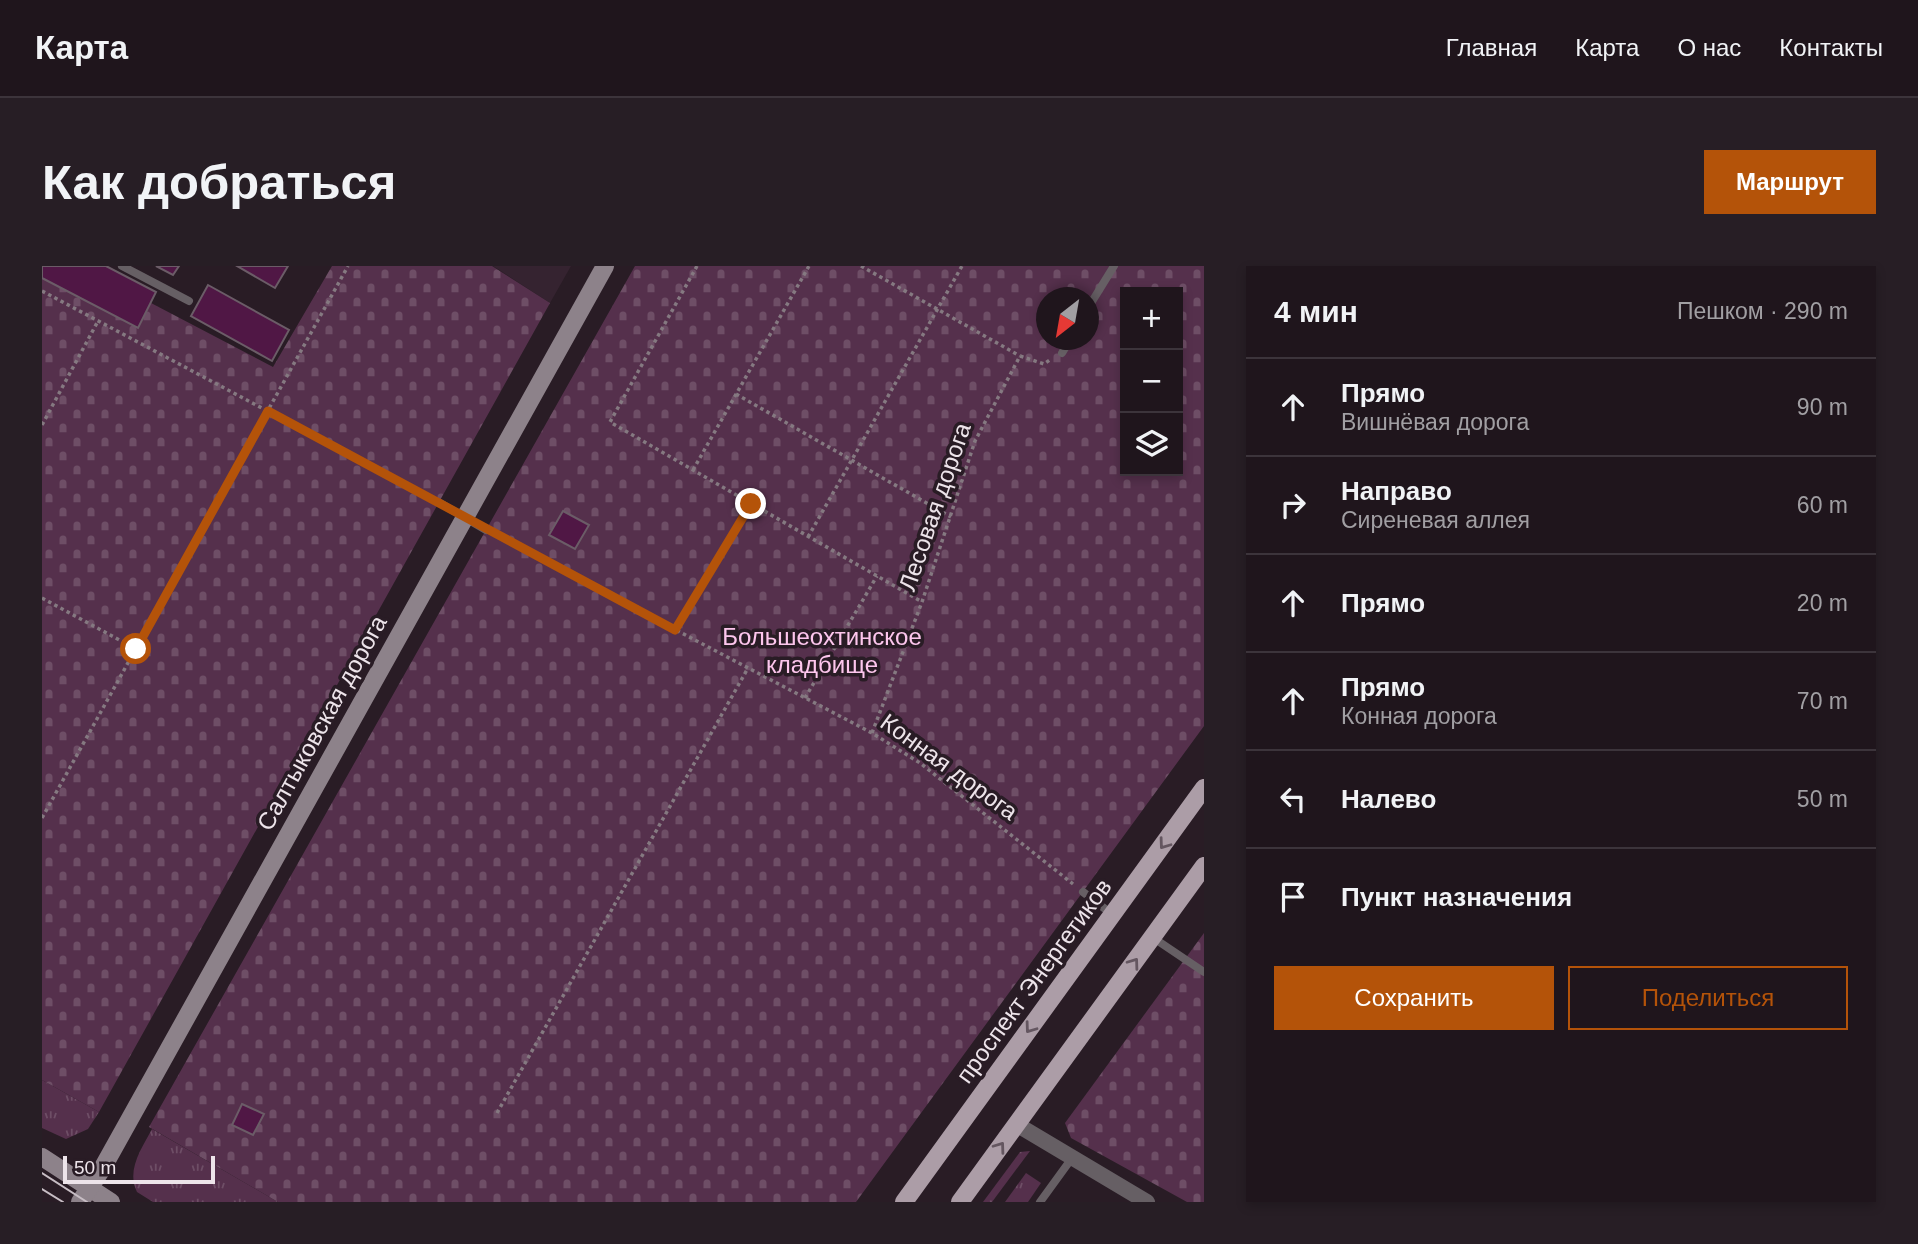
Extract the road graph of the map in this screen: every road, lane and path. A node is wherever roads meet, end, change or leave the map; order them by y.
1 (122, 266) edge
2 (348, 266) edge
3 (605, 266) edge
4 (697, 266) edge
5 (809, 266) edge
6 (861, 266) edge
7 (962, 266) edge
8 (1114, 266) edge
9 (42, 290) edge
10 (1099, 290) edge
11 (190, 301) dead end
12 (938, 310) junction
13 (98, 321) junction
14 (1064, 350) edge
15 (1062, 353) joint
16 (1020, 356) junction
17 (736, 394) junction
18 (268, 411) junction
19 (42, 425) edge
20 (852, 460) junction
21 (693, 470) junction
22 (440, 503) joint
23 (751, 504) junction
24 (951, 516) junction
25 (464, 517) junction
26 (486, 530) joint
27 (808, 537) junction
28 (877, 576) junction
29 (42, 598) edge
30 (922, 602) junction
31 (675, 630) junction
32 (136, 649) junction
33 (748, 668) junction
34 (805, 698) junction
35 (872, 733) junction
36 (1204, 789) edge
37 (42, 818) edge
38 (1204, 866) edge
39 (1083, 892) joint
40 (1113, 915) junction
41 (1152, 937) junction
42 (1204, 972) edge
43 (497, 1113) dead end
44 (1016, 1125) junction
45 (42, 1157) edge
46 (1072, 1158) junction
47 (85, 1195) edge
48 (111, 1202) edge
49 (904, 1202) edge
50 (960, 1202) edge
51 (1040, 1202) edge
52 (1147, 1202) edge

1 - 11 lane
2 - 18 path
3 - 25 street, Салтыковская дорога
4 - 21 path
5 - 17 path
6 - 12 path
7 - 12 path
8 - 10 lane
9 - 13 path
12 - 16 path
12 - 20 path
13 - 18 path
13 - 19 path
14 - 15 lane
15 - 16 path
16 - 24 path, Лесовая дорога
17 - 20 path
17 - 21 path
18 - 22 path
18 - 32 path
20 - 24 path
20 - 27 path
21 - 23 path
22 - 25 lane
23 - 27 path
23 - 31 path
24 - 30 path, Лесовая дорога
25 - 26 lane
25 - 47 street, Салтыковская дорога
26 - 31 path, Конная дорога
27 - 28 path
28 - 30 path
28 - 34 path
29 - 32 path
30 - 35 path, Лесовая дорога
31 - 33 path, Конная дорога
32 - 37 path
33 - 34 path, Конная дорога
33 - 43 path
34 - 35 path, Конная дорога
35 - 39 path, Конная дорога
36 -> 40 main road, проспект Энергетиков
38 - 41 main road
39 - 40 lane
40 -> 49 main road, проспект Энергетиков
41 - 42 lane
44 -> 41 main road
44 - 46 street
50 -> 44 main road
45 - 47 street
46 - 51 lane
46 - 52 street
47 - 48 street

